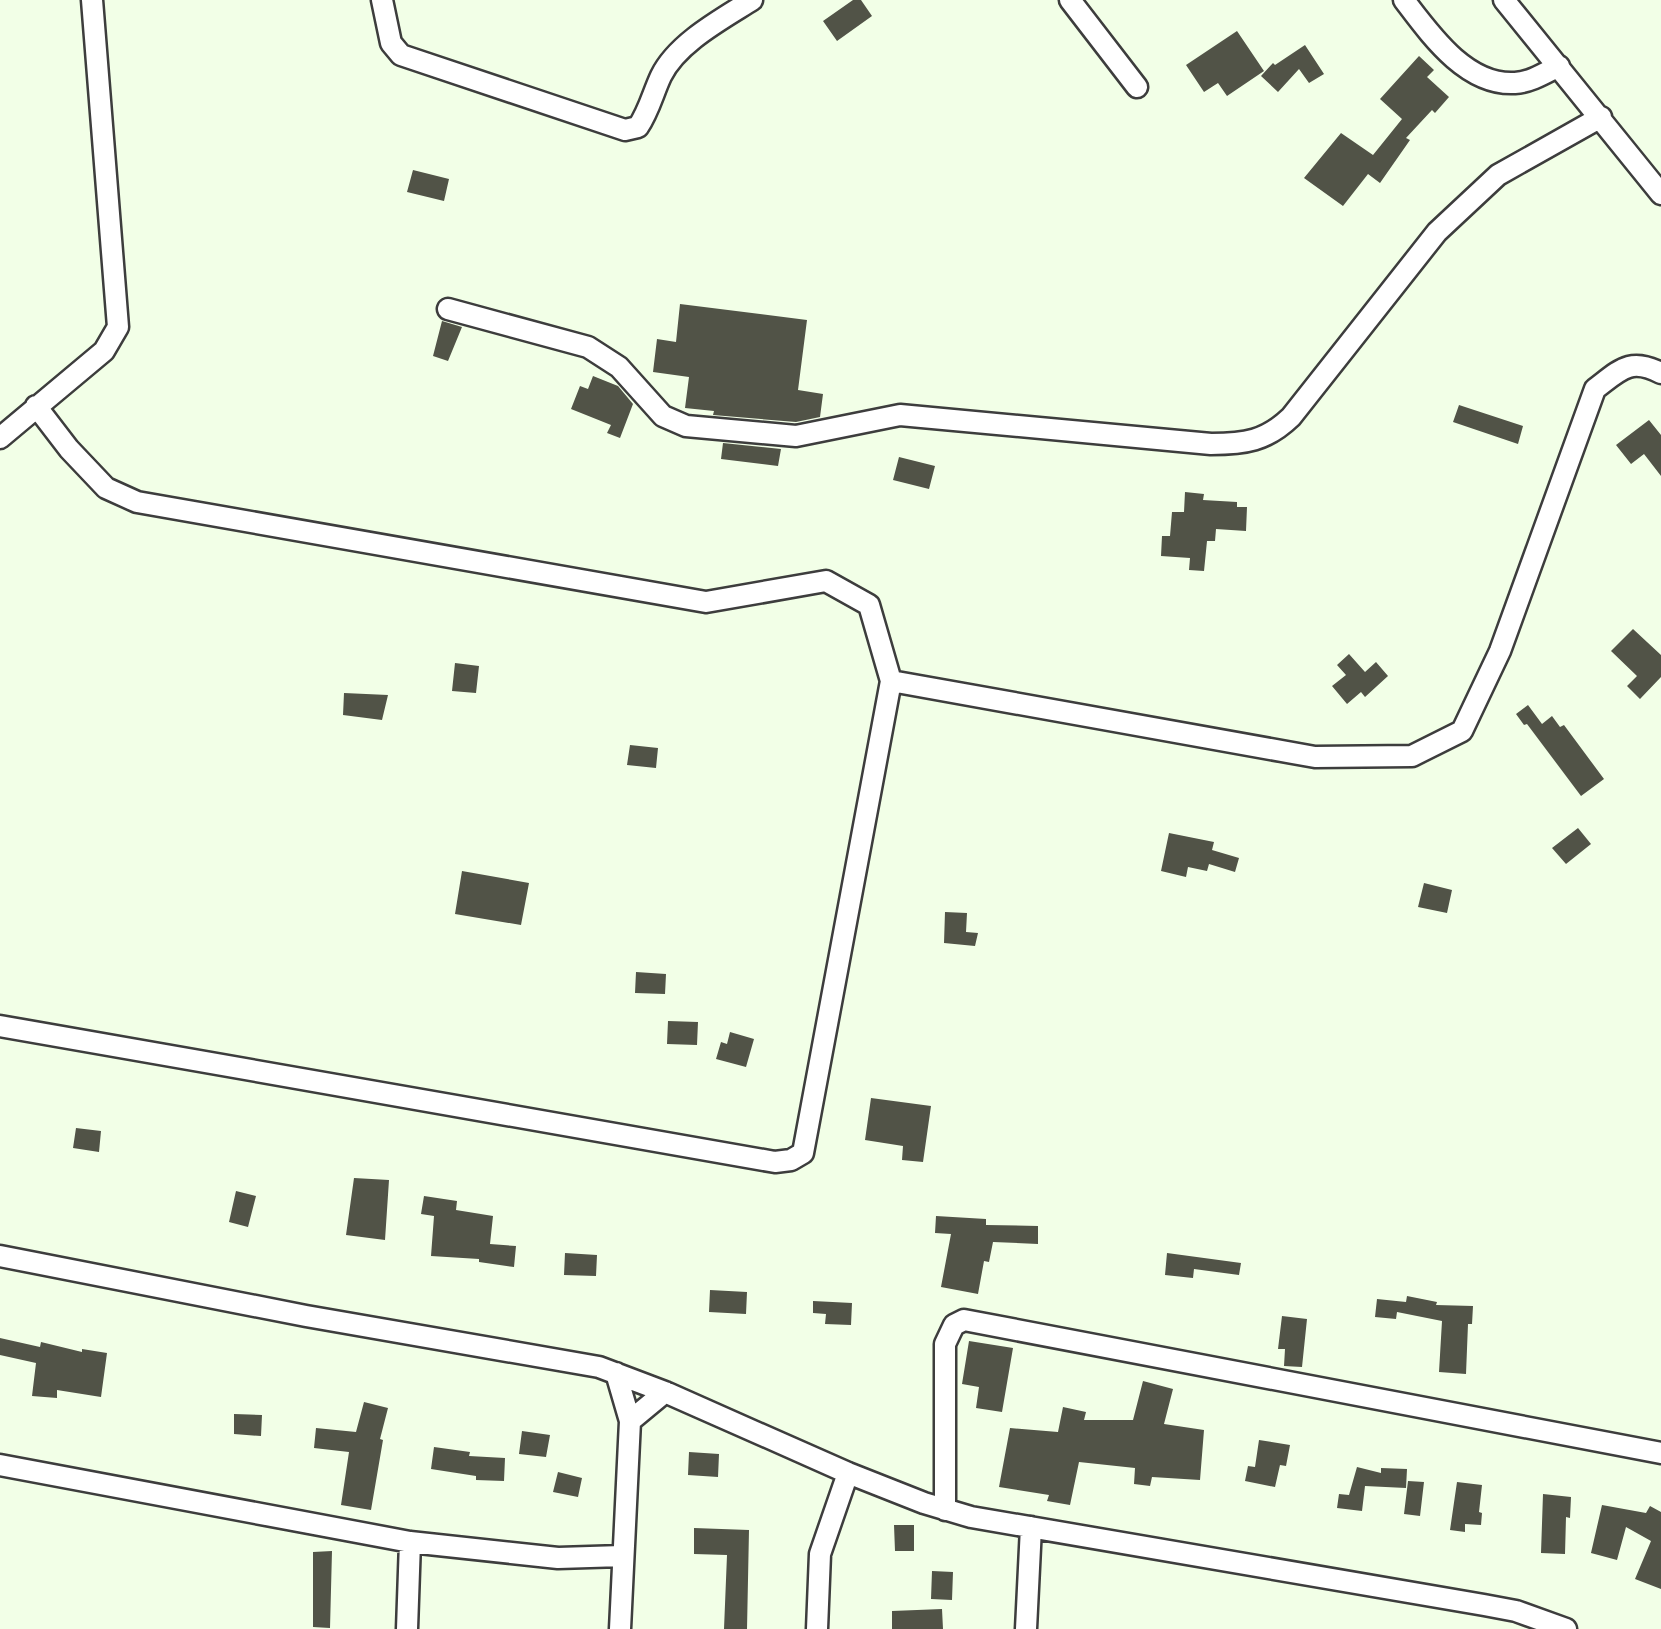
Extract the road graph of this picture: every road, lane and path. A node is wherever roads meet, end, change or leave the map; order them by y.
1 (92, 0) edge
2 (382, 0) edge
3 (752, 0) edge
4 (1070, 0) edge
5 (1404, 0) edge
6 (1504, 0) edge
7 (1559, 66) junction
8 (1137, 88) dead end
9 (1601, 116) junction
10 (1661, 194) edge
11 (448, 309) dead end
12 (1661, 373) edge
13 (36, 406) junction
14 (0, 438) edge
15 (891, 681) junction
16 (0, 1026) edge
17 (0, 1256) edge
18 (616, 1373) junction
19 (665, 1392) junction
20 (630, 1421) junction
21 (1661, 1453) edge
22 (0, 1465) edge
23 (848, 1473) junction
24 (946, 1510) junction
25 (1031, 1527) junction
26 (410, 1542) junction
27 (622, 1556) junction
28 (407, 1629) edge
29 (620, 1629) edge
30 (817, 1629) edge
31 (1026, 1629) edge
32 (1566, 1629) edge

1 - 13 street
2 - 3 street
4 - 8 street
5 - 7 street
6 - 7 street
7 - 9 street
9 - 10 street
9 - 11 street
12 - 15 street
13 - 14 street
13 - 15 street
15 - 16 street
17 - 18 street
18 - 19 street
18 - 20 street
19 - 20 street
19 - 23 street
20 - 27 street
21 - 24 street
22 - 26 street
23 - 24 street
23 - 30 street
24 - 25 street
25 - 31 street
25 - 32 street
26 - 27 street
26 - 28 street
27 - 29 street

